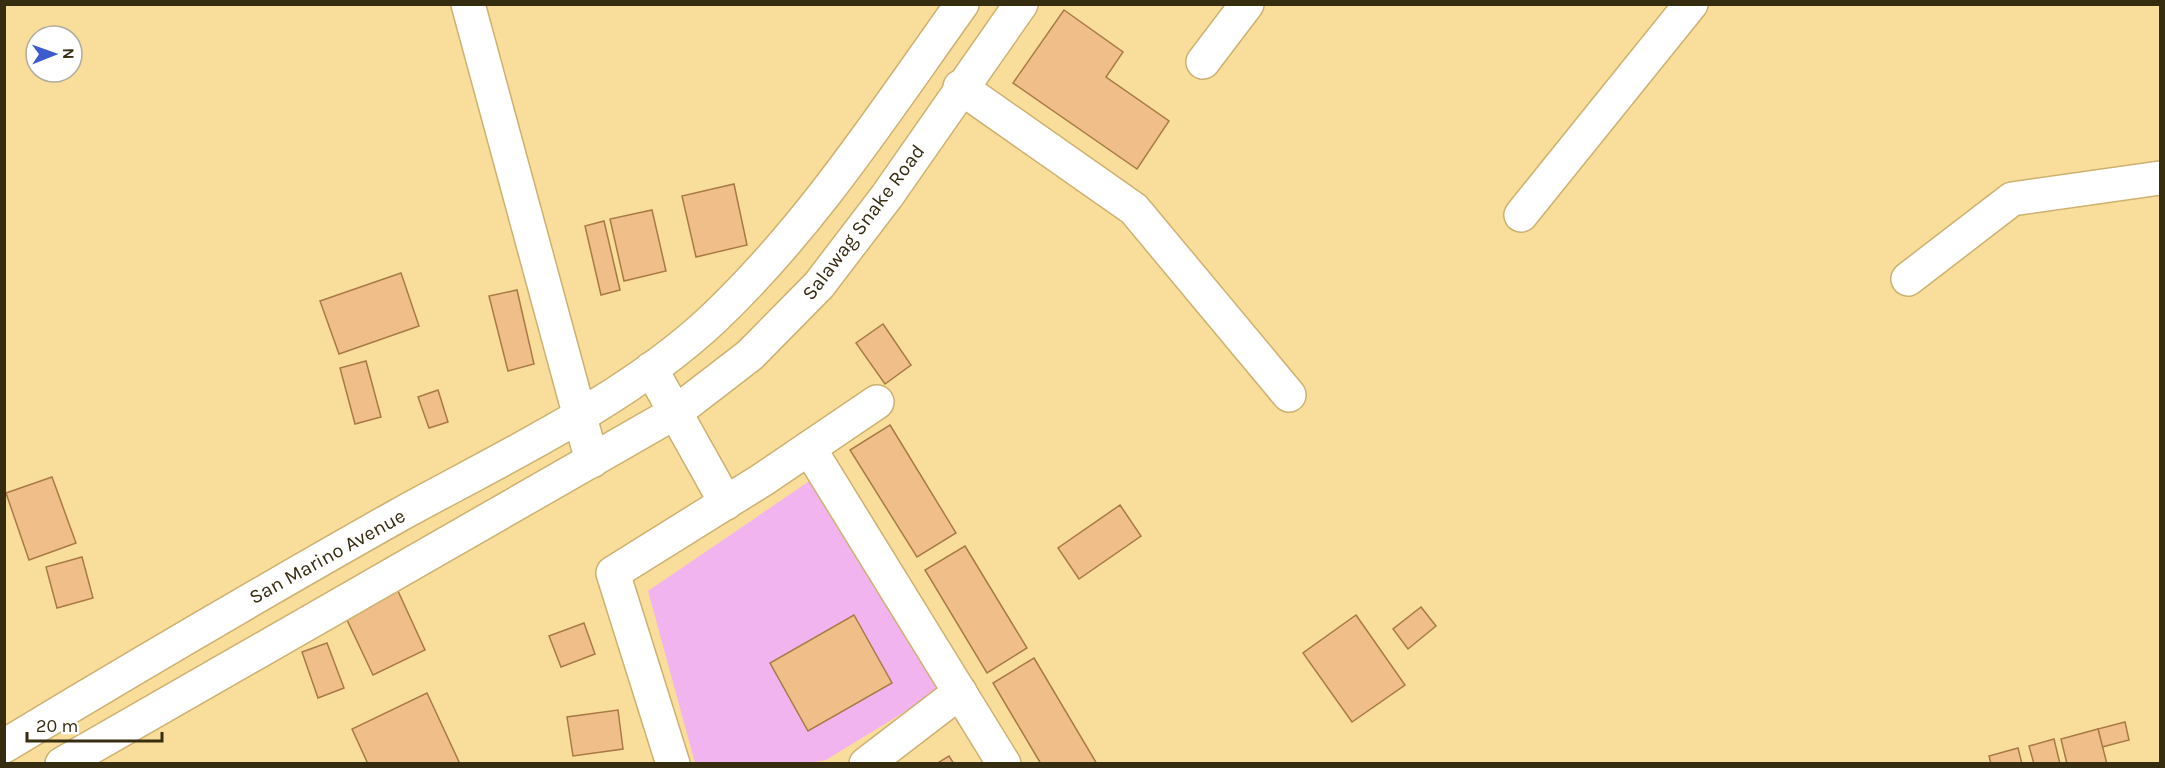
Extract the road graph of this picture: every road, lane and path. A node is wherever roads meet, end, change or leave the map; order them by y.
1 (468, 4) edge
2 (962, 4) edge
3 (1021, 4) edge
4 (1247, 4) edge
5 (1691, 4) edge
6 (1203, 62) dead end
7 (960, 87) junction
8 (2160, 178) edge
9 (1521, 215) dead end
10 (1908, 279) dead end
11 (651, 369) junction
12 (1289, 394) dead end
13 (877, 402) dead end
14 (676, 412) junction
15 (579, 416) junction
16 (809, 448) junction
17 (592, 461) junction
18 (726, 503) junction
19 (236, 607) junction
20 (270, 645) junction
21 (960, 692) junction
22 (4, 747) edge
23 (62, 764) edge
24 (673, 764) edge
25 (866, 764) edge
26 (1004, 764) edge

1 - 15 main road
2 - 11 main road
3 - 7 main road, Salawag Snake Road
4 - 6 main road
5 - 9 main road
7 - 12 main road
7 - 14 main road, Salawag Snake Road
8 - 10 main road
11 - 14 main road
11 - 15 main road, San Marino Avenue
13 - 16 main road
14 - 17 main road
14 - 18 main road
15 - 17 main road
15 - 19 main road, San Marino Avenue
16 - 18 main road
16 - 21 main road
17 - 20 main road
18 - 24 main road
19 - 20 main road
19 - 22 main road, San Marino Avenue
20 - 23 main road
21 - 25 main road
21 - 26 main road

